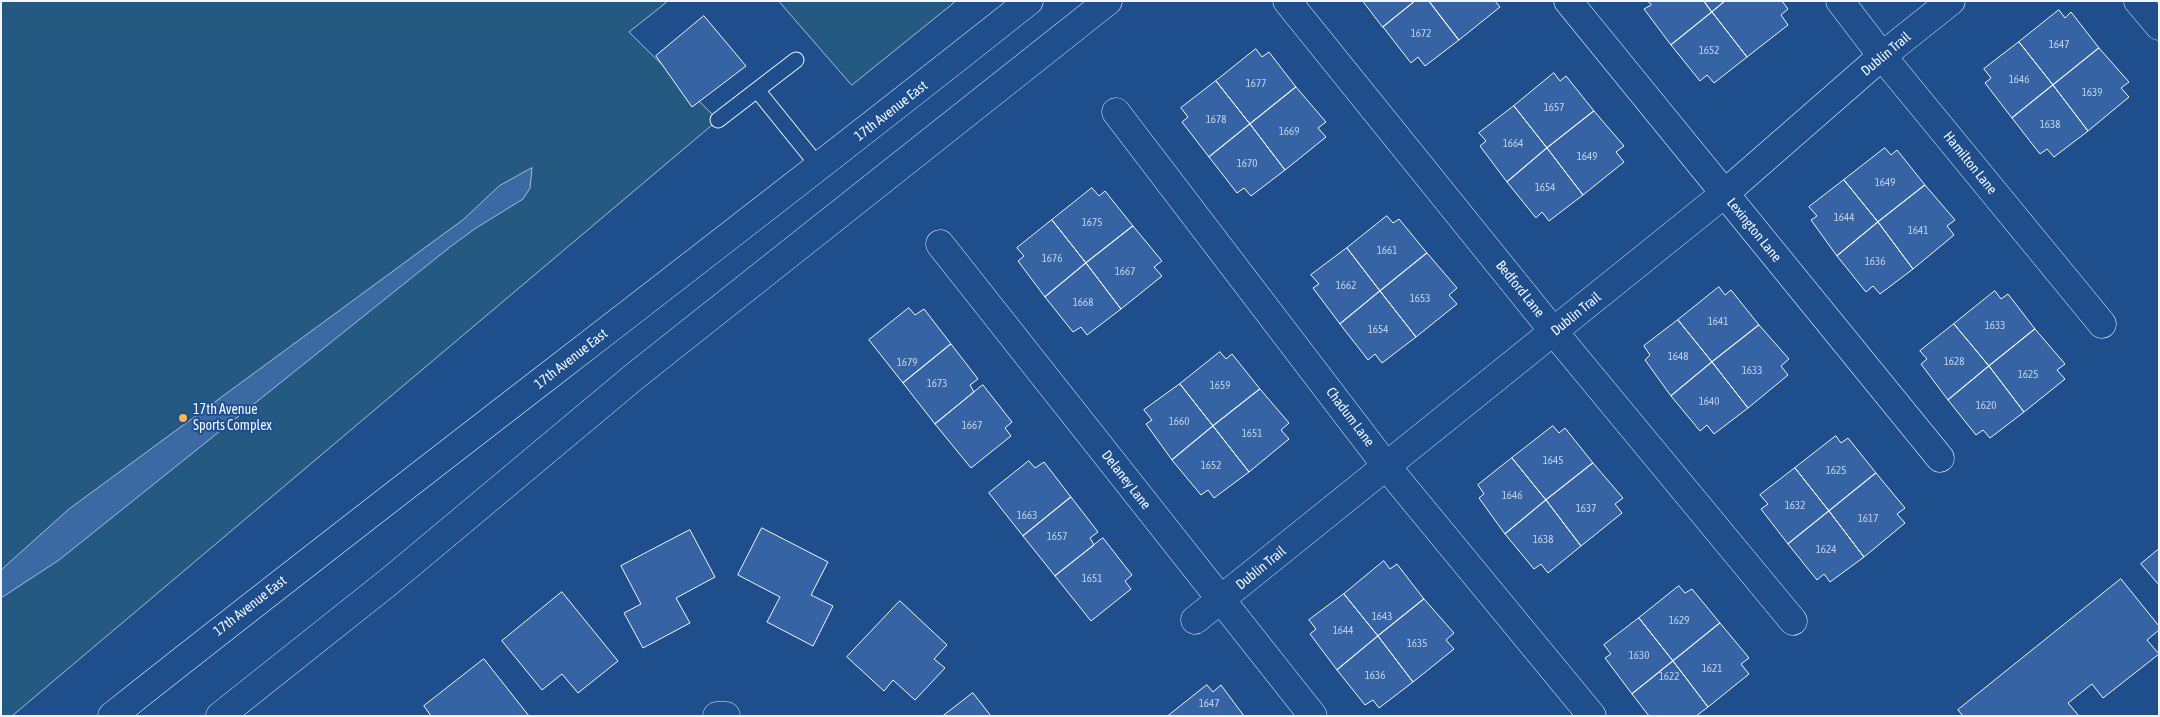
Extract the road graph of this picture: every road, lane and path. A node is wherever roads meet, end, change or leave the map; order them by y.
1 (1029, 1) edge
2 (1108, 1) edge
3 (1287, 1) edge
4 (1568, 1) edge
5 (1840, 1) edge
6 (1951, 1) edge
7 (2138, 1) edge
8 (2159, 26) edge
9 (1882, 56) junction
10 (796, 60) dead end
11 (757, 90) junction
12 (1116, 112) dead end
13 (718, 120) dead end
14 (820, 168) junction
15 (1724, 194) junction
16 (940, 244) dead end
17 (2102, 324) dead end
18 (1554, 332) junction
19 (1940, 458) dead end
20 (1387, 467) junction
21 (1221, 600) junction
22 (1195, 620) dead end
23 (1793, 621) dead end
24 (112, 716) edge
25 (220, 716) edge
26 (717, 716) edge
27 (726, 716) edge
28 (1313, 716) edge
29 (1592, 716) edge

1 - 14 street, 17th Avenue East
2 - 25 street
3 - 18 street, Bedford Lane
4 - 15 street, Lexington Lane
5 - 9 street, Hamilton Lane
6 - 9 street, Dublin Trail
7 - 8 street
9 - 15 street, Dublin Trail
9 - 17 street, Hamilton Lane
10 - 11 lane
11 - 13 lane
11 - 14 lane
12 - 20 street, Chadum Lane
14 - 24 street, 17th Avenue East
15 - 18 street, Dublin Trail
15 - 19 street, Lexington Lane
16 - 21 street, Delaney Lane
18 - 20 street, Dublin Trail
18 - 23 street, Bedford Lane
20 - 21 street, Dublin Trail
20 - 29 street, Chadum Lane
21 - 22 street, Dublin Trail
21 - 28 street, Delaney Lane
26 - 27 street

